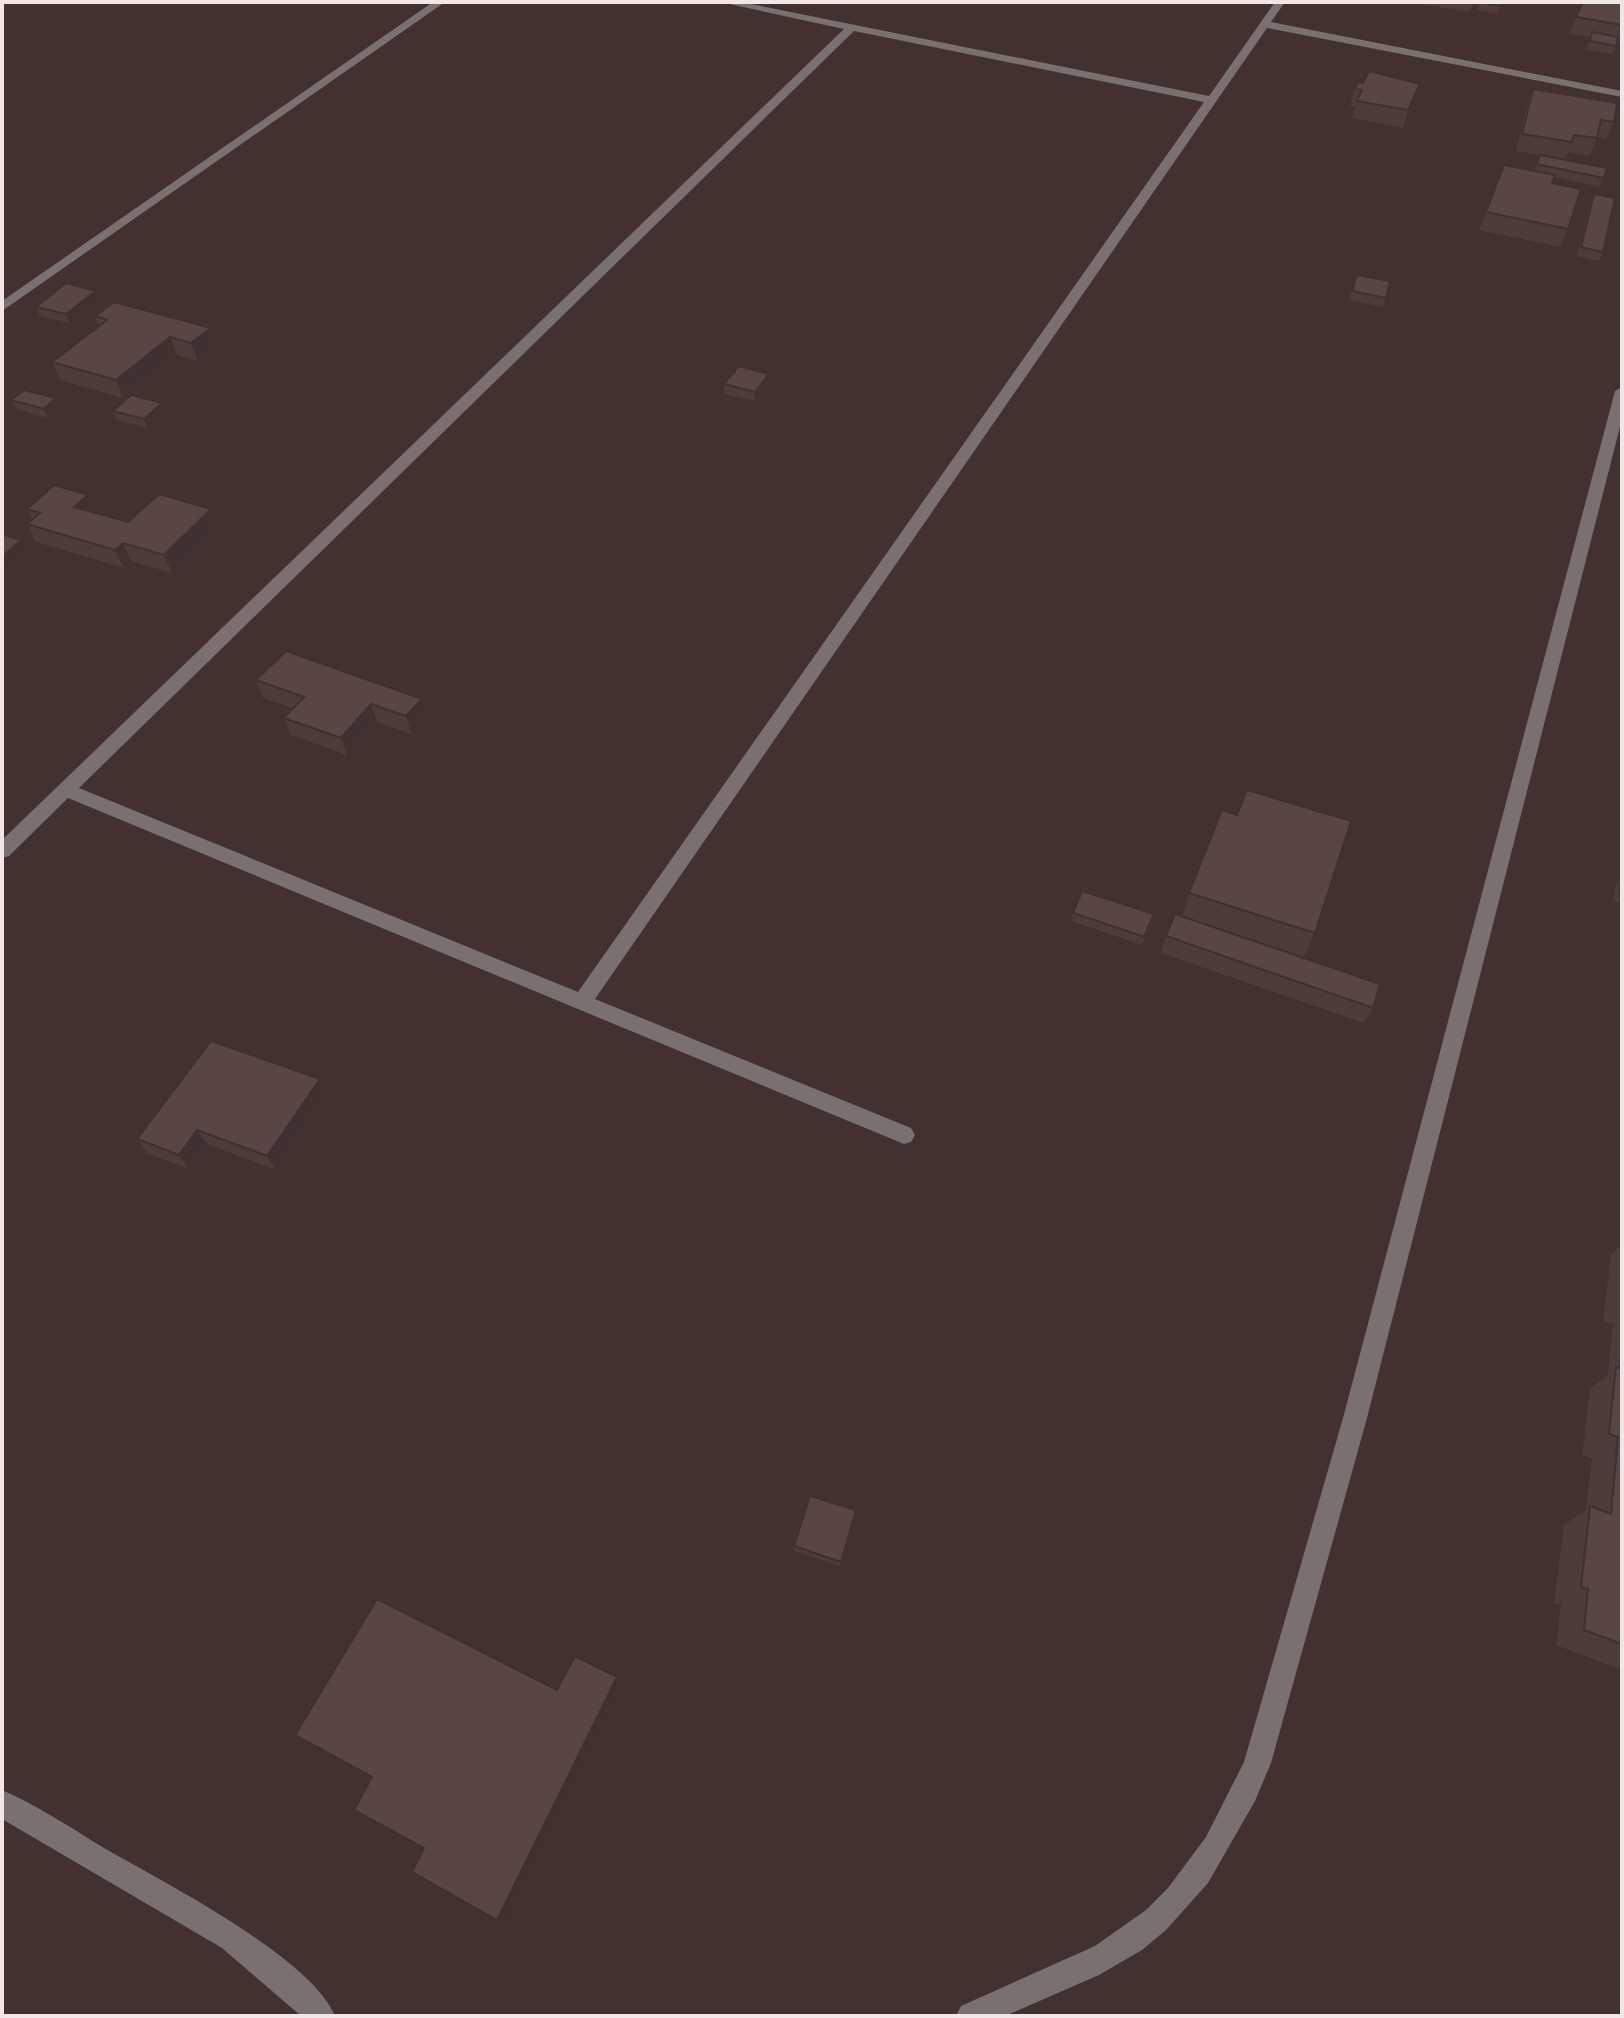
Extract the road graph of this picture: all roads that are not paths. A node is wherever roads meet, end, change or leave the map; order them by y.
1 (440, 2) edge
2 (725, 2) edge
3 (1280, 2) edge
4 (1265, 24) junction
5 (852, 27) junction
6 (1622, 94) edge
7 (1212, 100) junction
8 (2, 307) edge
9 (1622, 391) edge
10 (67, 790) junction
11 (2, 851) edge
12 (582, 1002) junction
13 (904, 1135) dead end
14 (2, 1804) edge
15 (320, 2016) edge
16 (971, 2016) edge

1 - 8 street
2 - 5 street
3 - 4 street
4 - 6 street
4 - 7 street
5 - 7 street
5 - 10 street
7 - 12 street
9 - 16 street
10 - 11 street
10 - 12 street
12 - 13 street
14 - 15 street

